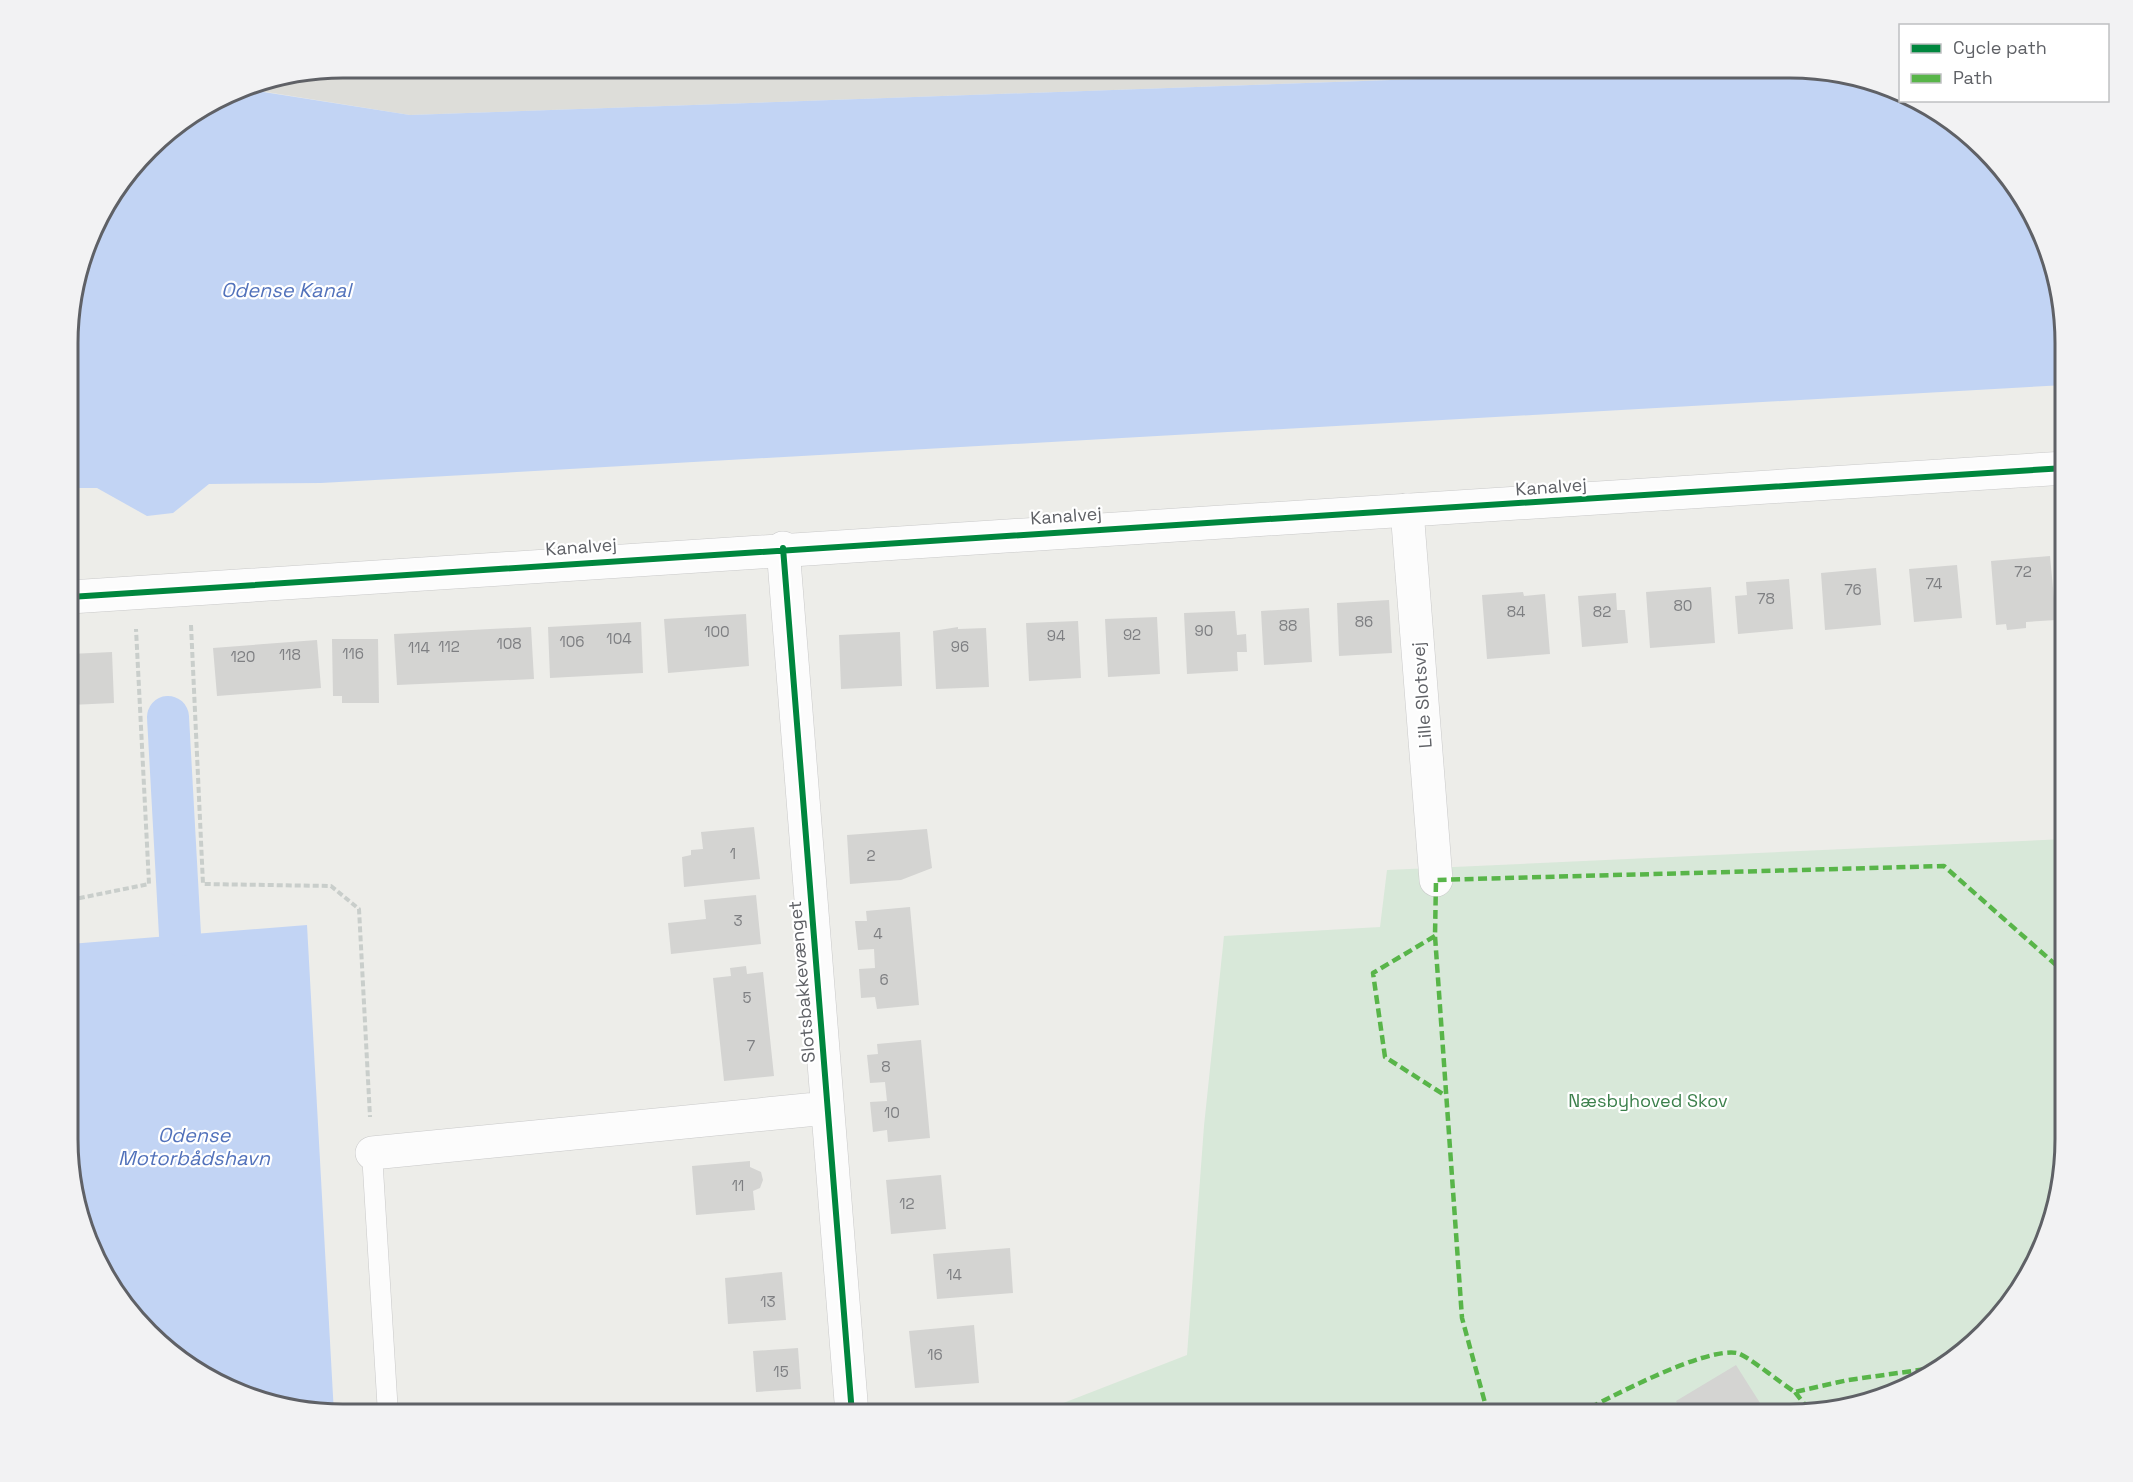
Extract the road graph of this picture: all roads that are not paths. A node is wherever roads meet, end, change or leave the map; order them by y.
1 (2055, 469) edge
2 (1407, 510) junction
3 (783, 548) junction
4 (78, 596) edge
5 (1436, 880) dead end
6 (827, 1108) junction
7 (372, 1153) joint
8 (387, 1404) edge
9 (851, 1404) edge

1 - 2 street, Kanalvej
2 - 3 street, Kanalvej
2 - 5 street, Lille Slotsvej
3 - 4 street, Kanalvej
3 - 6 street, Slotsbakkevænget
6 - 7 street
6 - 9 street, Slotsbakkevænget
7 - 8 lane

